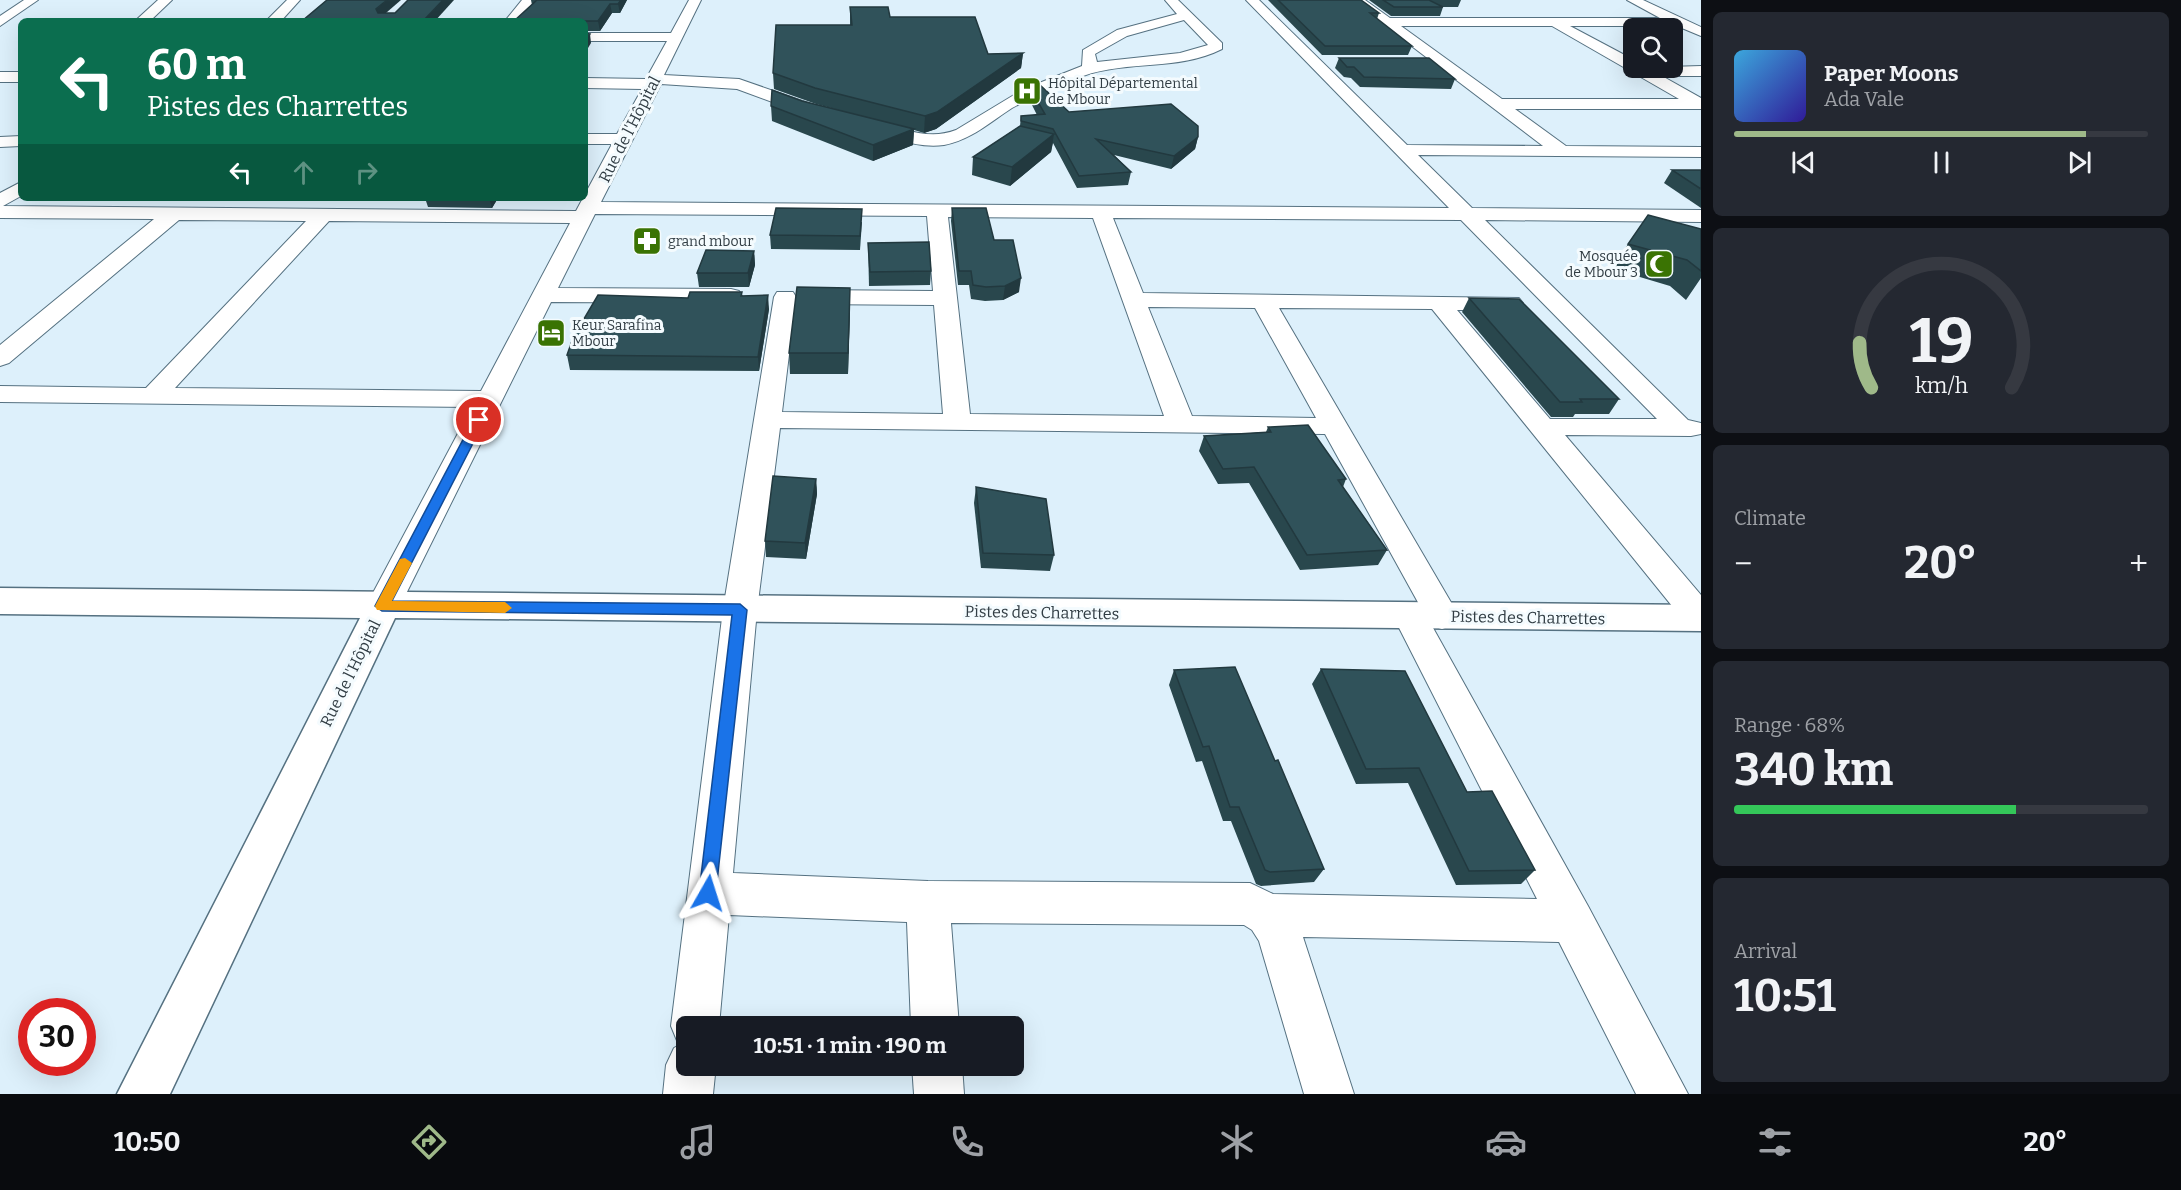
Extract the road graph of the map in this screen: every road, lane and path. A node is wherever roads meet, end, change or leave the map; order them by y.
1 (32, 0) edge
2 (166, 0) edge
3 (294, 0) edge
4 (529, 0) edge
5 (695, 0) edge
6 (1171, 0) edge
7 (1252, 0) edge
8 (1357, 0) edge
9 (1632, 0) edge
10 (1186, 15) junction
11 (145, 18) edge
12 (276, 18) edge
13 (514, 18) edge
14 (1671, 18) edge
15 (0, 22) edge
16 (1385, 22) junction
17 (1623, 22) edge
18 (1555, 23) junction
19 (1683, 23) edge
20 (1165, 24) junction
21 (1199, 26) junction
22 (1701, 32) edge
23 (588, 37) edge
24 (676, 37) junction
25 (1623, 60) edge
26 (1314, 61) junction
27 (1337, 62) dead end
28 (1416, 62) edge
29 (1438, 62) junction
30 (1090, 68) junction
31 (1683, 70) edge
32 (1701, 71) edge
33 (0, 77) edge
34 (18, 78) edge
35 (1655, 78) edge
36 (654, 81) junction
37 (588, 83) edge
38 (1496, 104) junction
39 (1700, 104) edge
40 (830, 115) edge
41 (861, 123) edge
42 (588, 139) edge
43 (624, 139) junction
44 (18, 141) edge
45 (0, 142) edge
46 (1402, 150) junction
47 (1562, 151) junction
48 (1675, 152) junction
49 (1701, 152) edge
50 (1701, 169) edge
51 (18, 190) edge
52 (0, 201) edge
53 (937, 211) junction
54 (0, 212) edge
55 (1101, 212) junction
56 (586, 213) junction
57 (173, 214) junction
58 (323, 215) junction
59 (1468, 215) junction
60 (1676, 216) junction
61 (1701, 216) edge
62 (1701, 235) edge
63 (543, 295) junction
64 (766, 296) junction
65 (945, 298) junction
66 (1134, 300) junction
67 (1263, 301) junction
68 (1439, 303) junction
69 (1557, 304) junction
70 (0, 358) edge
71 (0, 394) edge
72 (154, 395) junction
73 (490, 399) junction
74 (767, 420) junction
75 (957, 422) junction
76 (1181, 424) junction
77 (1334, 426) junction
78 (1542, 427) junction
79 (1691, 428) edge
80 (0, 601) edge
81 (382, 606) junction
82 (740, 610) junction
83 (1426, 616) junction
84 (1701, 618) edge
85 (708, 893) junction
86 (928, 902) junction
87 (1268, 915) junction
88 (1572, 921) junction
89 (695, 1016) edge
90 (934, 1016) edge
91 (690, 1076) edge
92 (938, 1076) edge
93 (143, 1094) edge
94 (688, 1094) edge
95 (939, 1094) edge
96 (1329, 1094) edge
97 (1663, 1094) edge

1 - 15 street
2 - 11 street
3 - 12 street
4 - 13 street
5 - 24 street, Rue de l'Hôpital
6 - 10 street
7 - 26 street
8 - 16 street
9 - 14 street
10 - 20 street
10 - 21 street
16 - 18 street
16 - 29 street
17 - 18 street
18 - 25 street
19 - 22 street
20 - 21 street
20 - 30 street
21 - 30 street
23 - 24 street
24 - 36 street, Rue de l'Hôpital
26 - 27 street
26 - 46 street
28 - 29 street
29 - 38 street
30 - 41 street
31 - 32 street
33 - 34 street
35 - 39 street
36 - 37 street
36 - 40 street
36 - 43 street, Rue de l'Hôpital
38 - 39 street
38 - 47 street
42 - 43 street
43 - 56 street, Rue de l'Hôpital
44 - 45 street
46 - 47 street
46 - 59 street
47 - 48 street
48 - 49 street
48 - 50 street
51 - 52 street
53 - 55 street
53 - 56 street
53 - 65 street
54 - 57 street
55 - 59 street
55 - 66 street
56 - 58 street
56 - 63 street, Rue de l'Hôpital
57 - 58 street
57 - 70 street
58 - 72 street
59 - 60 street
59 - 69 street
60 - 61 street
60 - 62 street
63 - 64 street
63 - 73 street, Rue de l'Hôpital
64 - 65 street
64 - 74 street
65 - 75 street
66 - 67 street
66 - 76 street
67 - 68 street
67 - 77 street
68 - 69 street
68 - 78 street
69 - 79 street
71 - 72 street
72 - 73 street
73 - 81 street, Rue de l'Hôpital
74 - 75 street
74 - 82 street
75 - 76 street
76 - 77 street
77 - 83 street
78 - 79 street
78 - 84 street
80 - 81 main road, Pistes des Charrettes
81 - 82 main road, Pistes des Charrettes
81 - 93 main road, Rue de l'Hôpital
82 - 83 main road, Pistes des Charrettes
82 - 85 street
83 - 84 main road, Pistes des Charrettes
83 - 88 street
85 - 86 street
85 - 89 street
86 - 87 street
86 - 90 street
87 - 88 street
87 - 96 street
88 - 97 street
91 - 94 street
92 - 95 street

